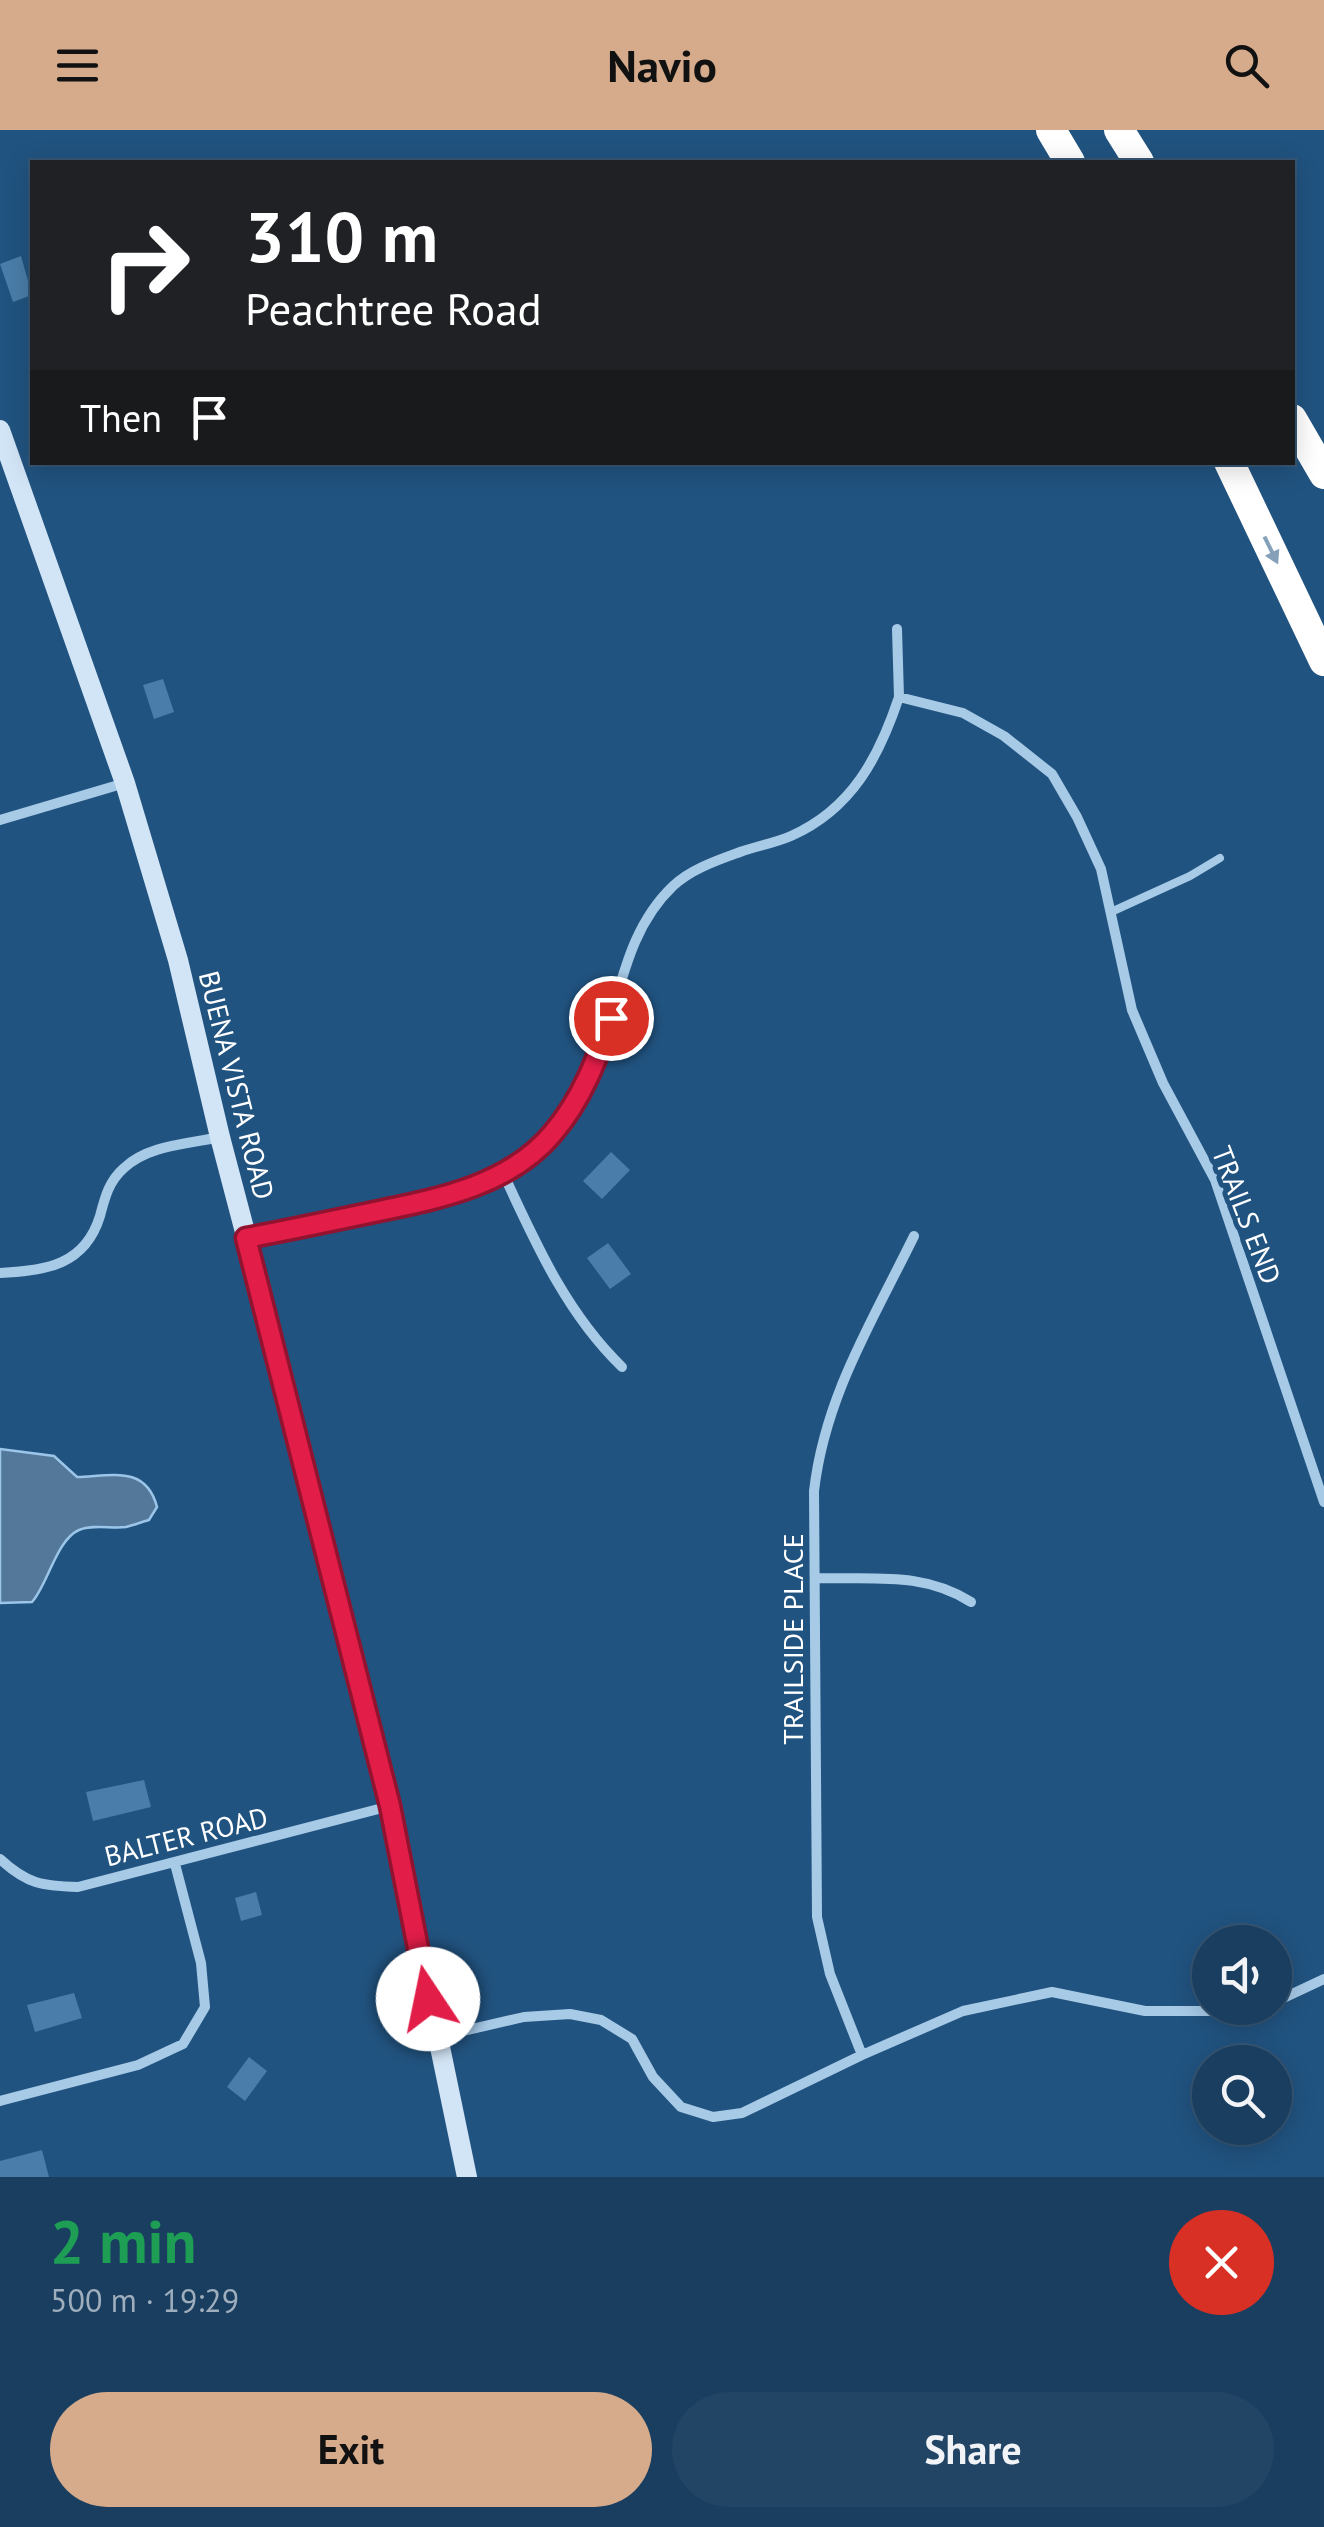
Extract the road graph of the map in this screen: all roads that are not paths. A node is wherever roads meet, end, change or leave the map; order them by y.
1 (1052, 130) edge
2 (1119, 130) edge
3 (1069, 160) edge
4 (1138, 160) edge
5 (1295, 424) edge
6 (0, 430) edge
7 (1230, 465) edge
8 (1324, 474) edge
9 (897, 630) dead end
10 (1324, 661) edge
11 (899, 697) junction
12 (125, 783) junction
13 (0, 820) edge
14 (1220, 858) dead end
15 (1111, 912) junction
16 (220, 1137) junction
17 (503, 1173) junction
18 (914, 1236) dead end
19 (246, 1238) junction
20 (0, 1273) edge
21 (622, 1367) dead end
22 (1324, 1502) edge
23 (815, 1578) junction
24 (971, 1602) dead end
25 (390, 1806) junction
26 (0, 1859) edge
27 (175, 1864) junction
28 (1324, 1979) edge
29 (1292, 1994) edge
30 (1192, 2012) edge
31 (436, 2037) junction
32 (862, 2055) junction
33 (0, 2101) edge
34 (467, 2177) edge

1 - 3 highway
2 - 4 highway
5 - 8 highway
6 - 12 street, BUENA VISTA ROAD
7 -> 10 highway
9 - 11 street
11 - 15 street, TRAILS END
11 - 17 street
12 - 13 street
12 - 16 street, BUENA VISTA ROAD
14 - 15 lane
15 - 22 street, TRAILS END
16 - 19 street, BUENA VISTA ROAD
16 - 20 street
17 - 19 street
17 - 21 street
18 - 23 street, TRAILSIDE PLACE
19 - 25 street, BUENA VISTA ROAD
23 - 24 street
23 - 32 street, TRAILSIDE PLACE
25 - 27 street, BALTER ROAD
25 - 31 street, BUENA VISTA ROAD
26 - 27 street, BALTER ROAD
27 - 33 street
28 - 29 street
30 - 32 street
31 - 32 street
31 - 34 street, BUENA VISTA ROAD

